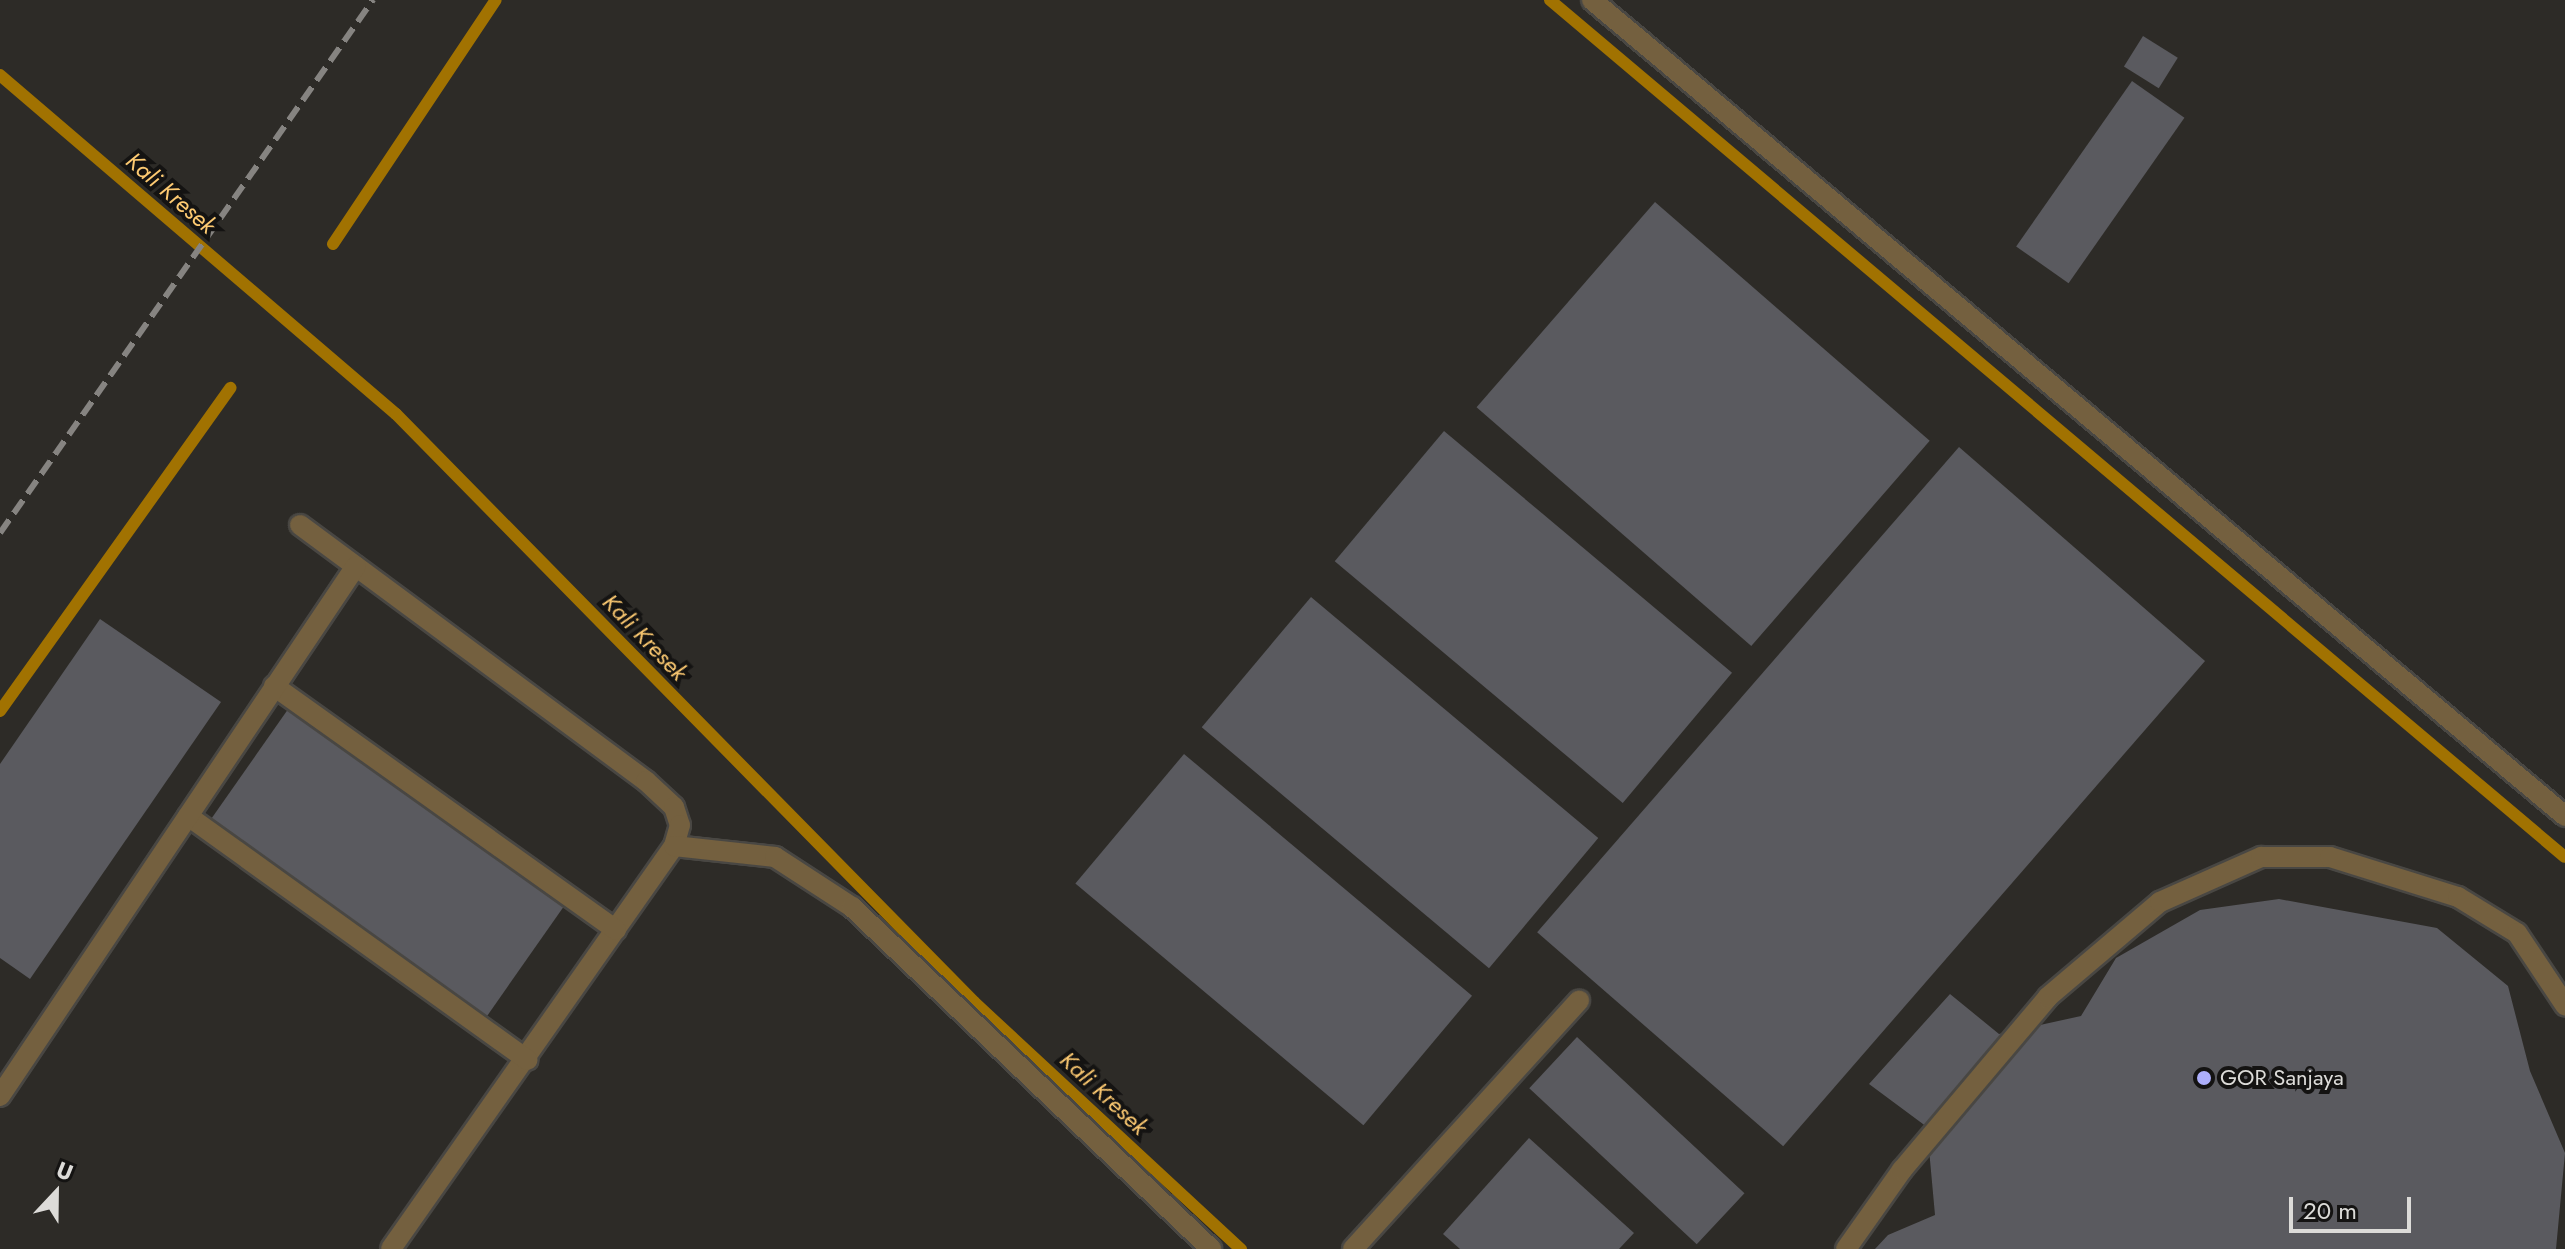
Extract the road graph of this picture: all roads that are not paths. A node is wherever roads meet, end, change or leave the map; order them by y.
1 (1592, 0) edge
2 (300, 525) dead end
3 (356, 566) junction
4 (274, 686) junction
5 (188, 816) junction
6 (2565, 816) edge
7 (674, 846) junction
8 (616, 930) junction
9 (2564, 998) edge
10 (1579, 1001) dead end
11 (527, 1060) junction
12 (0, 1096) edge
13 (391, 1249) edge
14 (1211, 1249) edge
15 (1353, 1249) edge
16 (1846, 1249) edge

1 - 6 lane
2 - 3 lane
3 - 4 lane
3 - 7 lane
4 - 5 lane
4 - 8 lane
5 - 11 lane
5 - 12 lane
7 - 8 lane
7 - 14 lane
8 - 11 lane
9 - 16 lane
10 - 15 lane
11 - 13 lane

